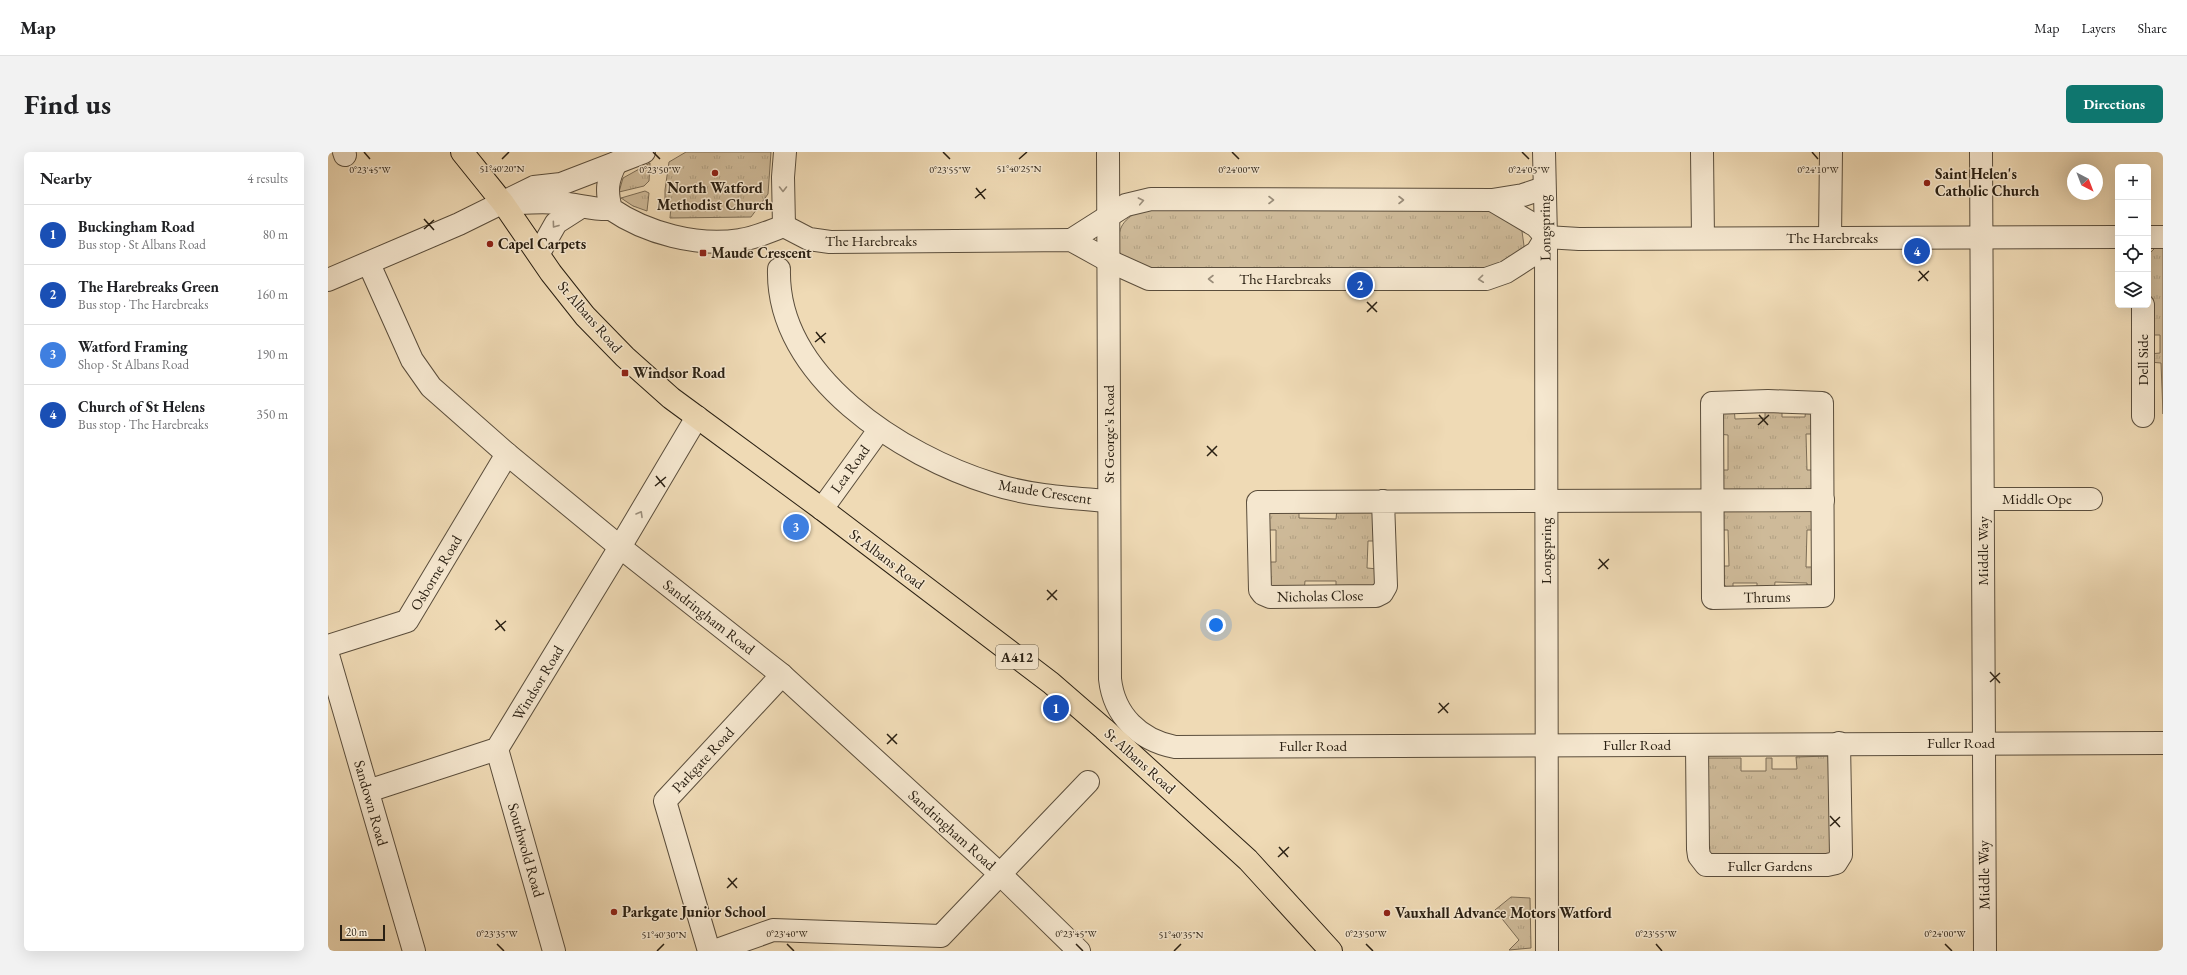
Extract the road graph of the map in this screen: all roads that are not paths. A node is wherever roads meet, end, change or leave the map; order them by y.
1 (462, 152) edge
2 (644, 152) edge
3 (785, 152) edge
4 (1108, 152) edge
5 (1544, 152) edge
6 (1702, 152) edge
7 (1831, 152) edge
8 (1981, 152) edge
9 (616, 163) junction
10 (1544, 188) junction
11 (1492, 200) junction
12 (504, 203) junction
13 (581, 207) junction
14 (611, 209) junction
15 (1108, 216) junction
16 (784, 226) junction
17 (1546, 237) junction
18 (1981, 237) junction
19 (2115, 237) edge
20 (2151, 237) edge
21 (2163, 237) edge
22 (1703, 238) junction
23 (1830, 238) junction
24 (1071, 240) junction
25 (538, 253) junction
26 (1109, 261) junction
27 (369, 264) junction
28 (779, 269) dead end
29 (1506, 272) junction
30 (328, 280) edge
31 (1545, 282) junction
32 (2143, 308) edge
33 (2143, 416) dead end
34 (696, 417) junction
35 (879, 430) junction
36 (507, 454) junction
37 (1983, 499) junction
38 (2091, 499) dead end
39 (1546, 500) junction
40 (1712, 500) junction
41 (1822, 500) junction
42 (1109, 501) junction
43 (1383, 501) junction
44 (822, 509) junction
45 (620, 547) junction
46 (328, 646) edge
47 (328, 655) edge
48 (782, 675) junction
49 (1121, 714) joint
50 (1983, 743) junction
51 (2163, 743) edge
52 (1839, 744) junction
53 (1547, 745) junction
54 (1697, 745) junction
55 (497, 749) junction
56 (1088, 782) dead end
57 (368, 791) junction
58 (1000, 874) junction
59 (414, 951) edge
60 (554, 951) edge
61 (709, 951) edge
62 (714, 951) edge
63 (1079, 951) edge
64 (1331, 951) edge
65 (1547, 951) edge
66 (1985, 951) edge

1 - 12 main road, St Albans Road / A412
2 - 9 street
3 -> 16 street
4 - 15 street, St George's Road
5 - 10 street, Longspring
6 - 22 street
7 - 23 street
8 - 18 street, Middle Way
9 - 12 street
9 - 14 street
10 - 11 street
10 - 17 street, Longspring
15 -> 11 street
11 - 17 street
12 - 13 street
12 - 25 main road, St Albans Road / A412
12 - 27 street
13 - 14 street
13 -> 25 street
14 - 16 street
15 - 24 street
15 - 26 street, St George's Road
16 - 24 street, The Harebreaks
17 - 22 street, The Harebreaks
17 - 29 street, The Harebreaks
17 - 31 street, Longspring
18 - 19 street, The Harebreaks
18 - 23 street, The Harebreaks
18 - 37 street, Middle Way
20 - 21 street
22 - 23 street, The Harebreaks
24 - 26 street, The Harebreaks
25 - 34 main road, St Albans Road / A412
29 -> 26 street, The Harebreaks
26 - 42 street, St George's Road
27 - 30 street
27 - 36 street, Sandringham Road
28 - 35 street, Maude Crescent
29 - 31 street
31 - 39 street, Longspring
32 - 33 street, Dell Side
34 - 44 main road, St Albans Road / A412
45 -> 34 street, Windsor Road
35 - 42 street, Maude Crescent
35 - 44 street, Lea Road
36 - 45 street, Sandringham Road
36 - 46 street, Osborne Road
37 - 38 street, Middle Ope
37 - 50 street, Middle Way
39 - 40 street
39 - 43 street, Nicholas Close
39 - 53 street, Longspring
40 - 41 street
40 - 41 street, Thrums
40 - 41 street, Thrums
42 - 49 street, St George's Road
43 - 43 street, Nicholas Close
44 - 64 main road, St Albans Road / A412
45 - 48 street, Sandringham Road
45 - 55 street, Windsor Road
47 - 57 street, Sandown Road
48 - 58 street, Sandringham Road
48 - 61 street, Parkgate Road
49 - 53 street, Fuller Road
50 - 51 street, Fuller Road
50 - 52 street, Fuller Road
50 - 66 street, Middle Way
52 - 54 street, Fuller Road
52 - 54 street, Fuller Gardens
53 - 54 street, Fuller Road
53 - 65 street, Longspring
55 - 57 street
55 - 60 street, Southwold Road
56 - 58 street
57 - 59 street, Sandown Road
58 - 62 street
58 - 63 street, Sandringham Road

